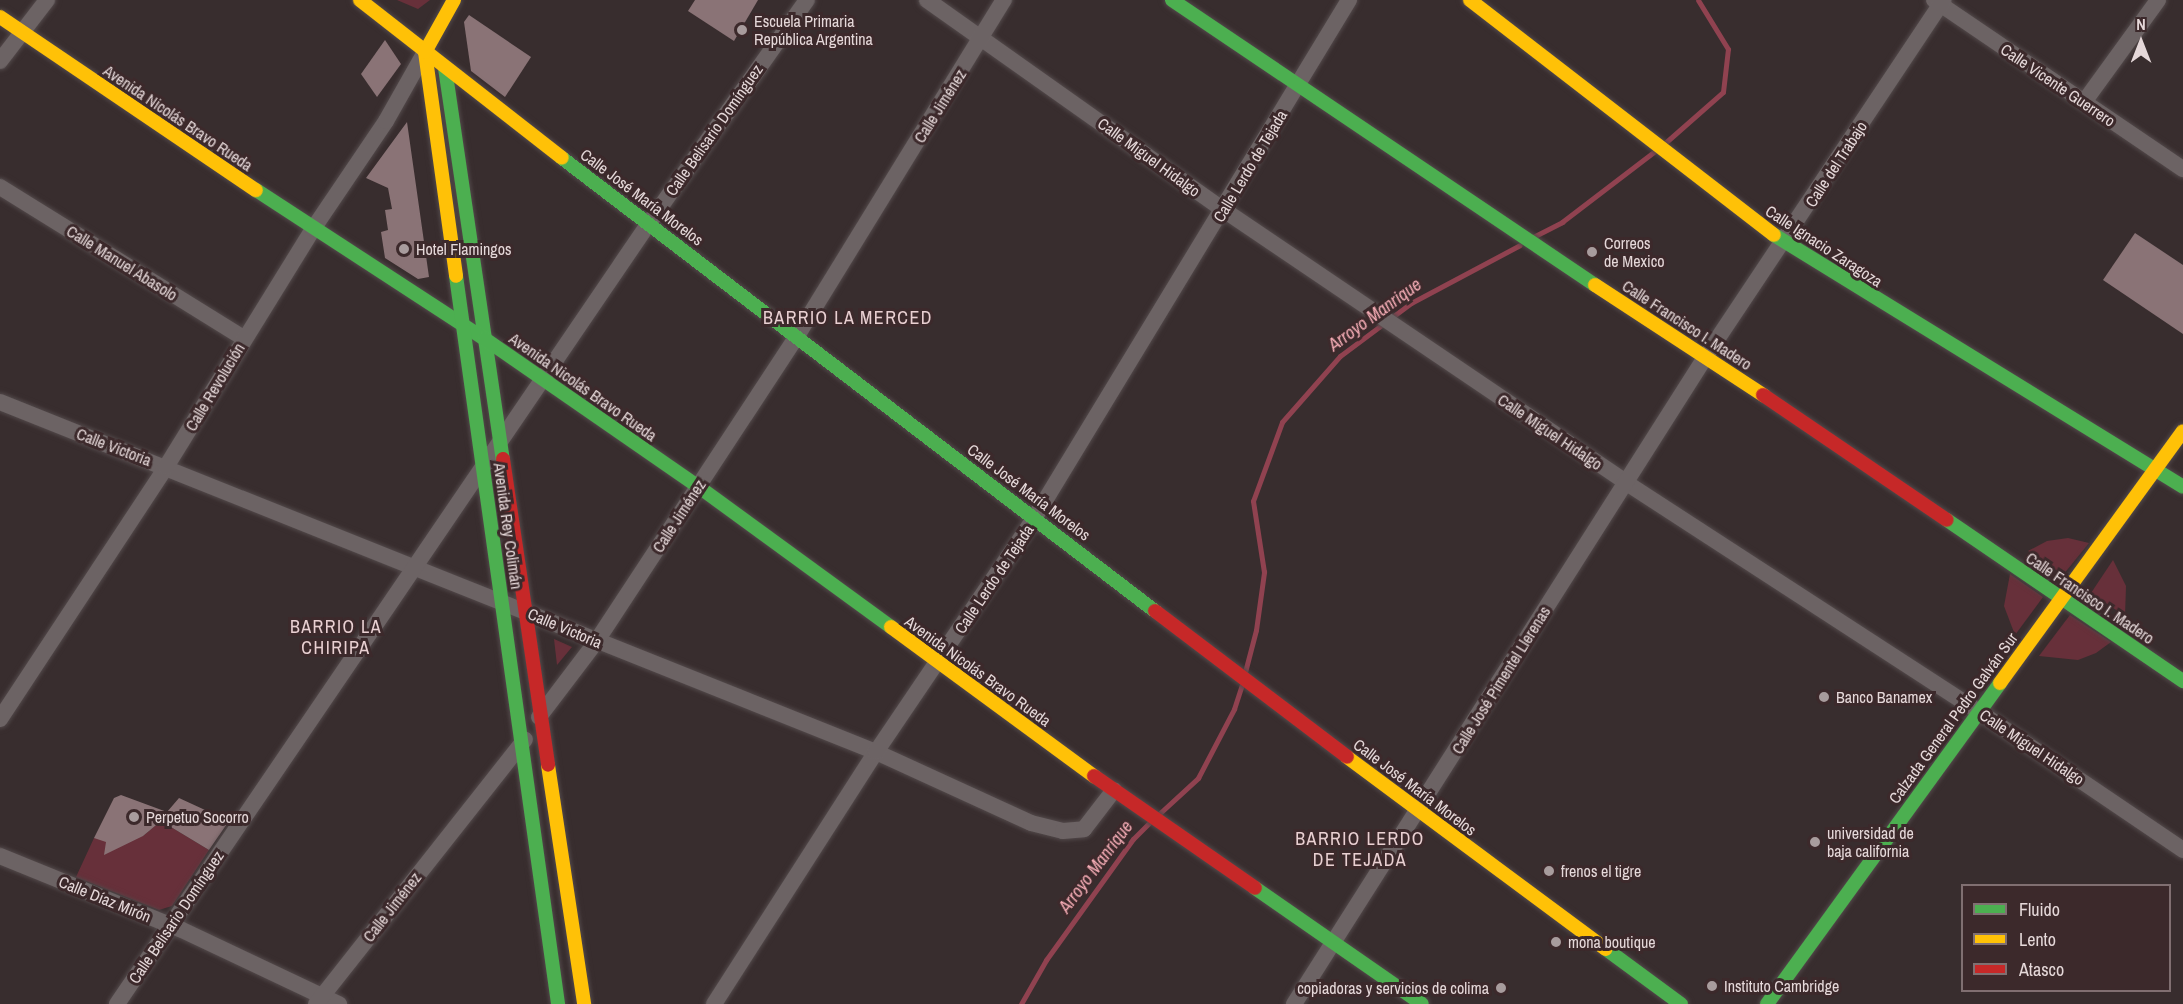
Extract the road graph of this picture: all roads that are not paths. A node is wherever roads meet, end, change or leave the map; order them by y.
1 (47, 0) edge
2 (360, 0) edge
3 (454, 0) edge
4 (807, 0) edge
5 (927, 0) edge
6 (1004, 0) edge
7 (1172, 0) edge
8 (1349, 0) edge
9 (1470, 0) edge
10 (2158, 0) edge
11 (1939, 1) edge
12 (0, 17) edge
13 (22, 33) junction
14 (982, 38) junction
15 (425, 52) junction
16 (0, 61) edge
17 (445, 68) junction
18 (1300, 85) junction
19 (2084, 102) junction
20 (2183, 169) edge
21 (0, 187) edge
22 (1224, 210) junction
23 (649, 223) junction
24 (313, 229) junction
25 (1784, 243) junction
26 (463, 325) junction
27 (797, 336) junction
28 (244, 338) junction
29 (485, 339) junction
30 (1706, 356) junction
31 (541, 382) junction
32 (0, 402) edge
33 (2183, 431) edge
34 (501, 441) junction
35 (2170, 449) junction
36 (2183, 459) edge
37 (166, 467) junction
38 (483, 468) junction
39 (2183, 469) edge
40 (2155, 470) junction
41 (1625, 482) junction
42 (699, 487) junction
43 (2183, 487) edge
44 (1035, 518) junction
45 (414, 566) junction
46 (2060, 598) junction
47 (502, 603) junction
48 (526, 612) junction
49 (596, 642) junction
50 (938, 663) junction
51 (2183, 681) edge
52 (1978, 711) junction
53 (541, 713) junction
54 (0, 719) edge
55 (522, 743) junction
56 (876, 752) junction
57 (1114, 790) junction
58 (1418, 812) junction
59 (2183, 850) edge
60 (0, 856) edge
61 (170, 926) junction
62 (1333, 942) junction
63 (319, 999) edge
64 (117, 1004) edge
65 (339, 1004) edge
66 (558, 1004) edge
67 (584, 1004) edge
68 (714, 1004) edge
69 (1294, 1004) edge
70 (1422, 1004) edge
71 (1681, 1004) edge
72 (1767, 1004) edge

1 - 13 street
2 - 15 street, Calle José María Morelos
3 - 15 street
4 - 23 street, Calle Belisario Domínguez
5 - 14 street, Calle Miguel Hidalgo
6 - 14 street, Calle Jiménez
7 - 18 street, Calle Francisco I. Madero
8 - 18 street, Calle Lerdo de Tejada
9 - 25 street, Calle Ignacio Zaragoza
10 - 19 street
11 - 19 street, Calle Vicente Guerrero
11 - 25 street, Calle del Trabajo
12 - 13 street, Avenida Nicolás Bravo Rueda
13 - 16 street
13 - 24 street, Avenida Nicolás Bravo Rueda
14 - 22 street, Calle Miguel Hidalgo
14 - 27 street, Calle Jiménez
15 - 17 street, Calle José María Morelos
15 - 24 street, Calle Revolución
15 - 26 street, Avenida Rey Colimán
17 - 23 street, Calle José María Morelos
17 - 29 street, Avenida Rey Colimán
18 - 22 street, Calle Lerdo de Tejada
18 - 30 street, Calle Francisco I. Madero
19 - 20 street, Calle Vicente Guerrero
21 - 28 street, Calle Manuel Abasolo
22 - 41 street, Calle Miguel Hidalgo
22 - 44 street, Calle Lerdo de Tejada
23 - 27 street, Calle José María Morelos
23 - 31 street, Calle Belisario Domínguez
24 - 26 street, Avenida Nicolás Bravo Rueda
24 - 28 street, Calle Revolución
25 - 30 street, Calle del Trabajo
25 - 40 street, Calle Ignacio Zaragoza
26 - 29 street, Avenida Nicolás Bravo Rueda
26 - 38 street, Avenida Rey Colimán
27 - 42 street, Calle Jiménez
27 - 44 street, Calle José María Morelos
28 - 37 street, Calle Revolución
29 - 31 street, Avenida Nicolás Bravo Rueda
29 - 34 street, Avenida Rey Colimán
30 - 41 street, Calle José Pimentel Llerenas
30 - 46 street, Calle Francisco I. Madero
31 - 34 street, Calle Belisario Domínguez
31 - 42 street, Avenida Nicolás Bravo Rueda
32 - 37 street, Calle Victoria
33 - 35 street, Calzada General Pedro Galván Sur
34 - 38 street, Calle Belisario Domínguez
34 - 48 street, Avenida Rey Colimán
35 - 36 street
35 - 40 street, Calzada General Pedro Galván Sur
37 - 45 street, Calle Victoria
37 - 54 street, Calle Revolución
38 - 45 street, Calle Belisario Domínguez
38 - 47 street, Avenida Rey Colimán
39 - 40 street
40 - 43 street, Calle Ignacio Zaragoza
40 - 46 street, Calzada General Pedro Galván Sur
41 - 52 street, Calle Miguel Hidalgo
41 - 58 street, Calle José Pimentel Llerenas
42 - 49 street, Calle Jiménez
42 - 50 street, Avenida Nicolás Bravo Rueda
44 - 50 street, Calle Lerdo de Tejada
44 - 58 street, Calle José María Morelos
45 - 47 street, Calle Victoria
45 - 61 street, Calle Belisario Domínguez
46 - 51 street, Calle Francisco I. Madero
46 - 52 street, Calzada General Pedro Galván Sur
47 - 48 street, Calle Victoria
47 - 55 street, Avenida Rey Colimán
48 - 49 street, Calle Victoria
48 - 53 street, Avenida Rey Colimán
49 - 53 street, Calle Jiménez
49 - 56 street, Calle Victoria
50 - 56 street, Calle Lerdo de Tejada
50 - 57 street, Avenida Nicolás Bravo Rueda
52 - 59 street, Calle Miguel Hidalgo
52 - 72 street, Calzada General Pedro Galván Sur
53 - 55 street, Calle Jiménez
53 - 67 street, Avenida Rey Colimán
55 - 63 street, Calle Jiménez
55 - 66 street, Avenida Rey Colimán
56 - 57 street, Calle Victoria
56 - 68 street, Calle Lerdo de Tejada
57 - 62 street, Avenida Nicolás Bravo Rueda
58 - 62 street, Calle José Pimentel Llerenas
58 - 71 street, Calle José María Morelos
60 - 61 street, Calle Díaz Mirón
61 - 63 street, Calle Díaz Mirón
61 - 64 street, Calle Belisario Domínguez
62 - 69 street, Calle José Pimentel Llerenas
62 - 70 street
63 - 65 street, Calle Díaz Mirón

